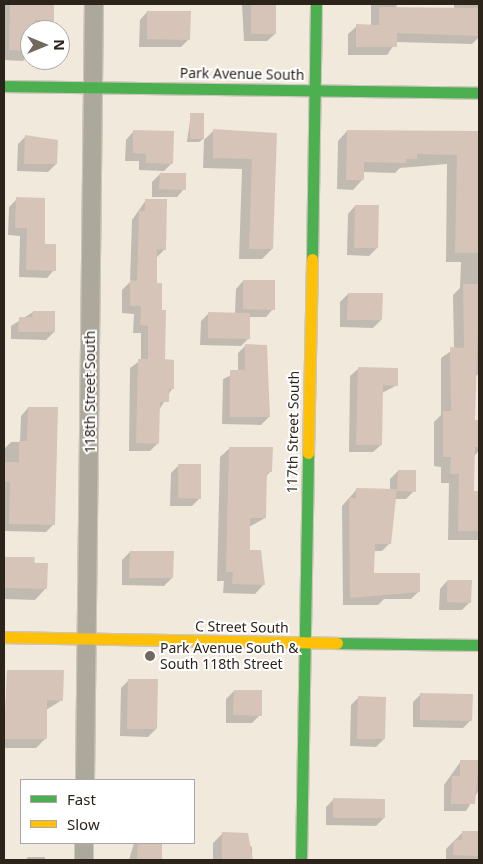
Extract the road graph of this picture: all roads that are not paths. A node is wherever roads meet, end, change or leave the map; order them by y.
1 (94, 4) edge
2 (316, 4) edge
3 (4, 86) edge
4 (92, 87) junction
5 (315, 90) junction
6 (479, 93) edge
7 (4, 637) edge
8 (88, 638) junction
9 (304, 643) junction
10 (479, 645) edge
11 (85, 779) edge
12 (84, 844) edge
13 (84, 860) edge
14 (301, 860) edge

1 - 4 street, 118th Street South
2 - 5 street, 117th Street South
3 - 4 street, Park Avenue South
4 - 5 street, Park Avenue South
4 - 8 street, 118th Street South
5 - 6 street, Park Avenue South
5 - 9 street, 117th Street South
7 - 8 street, C Street South
8 - 9 street, C Street South
8 - 11 street, 118th Street South
9 - 10 street, C Street South
9 - 14 street, 117th Street South
12 - 13 street

